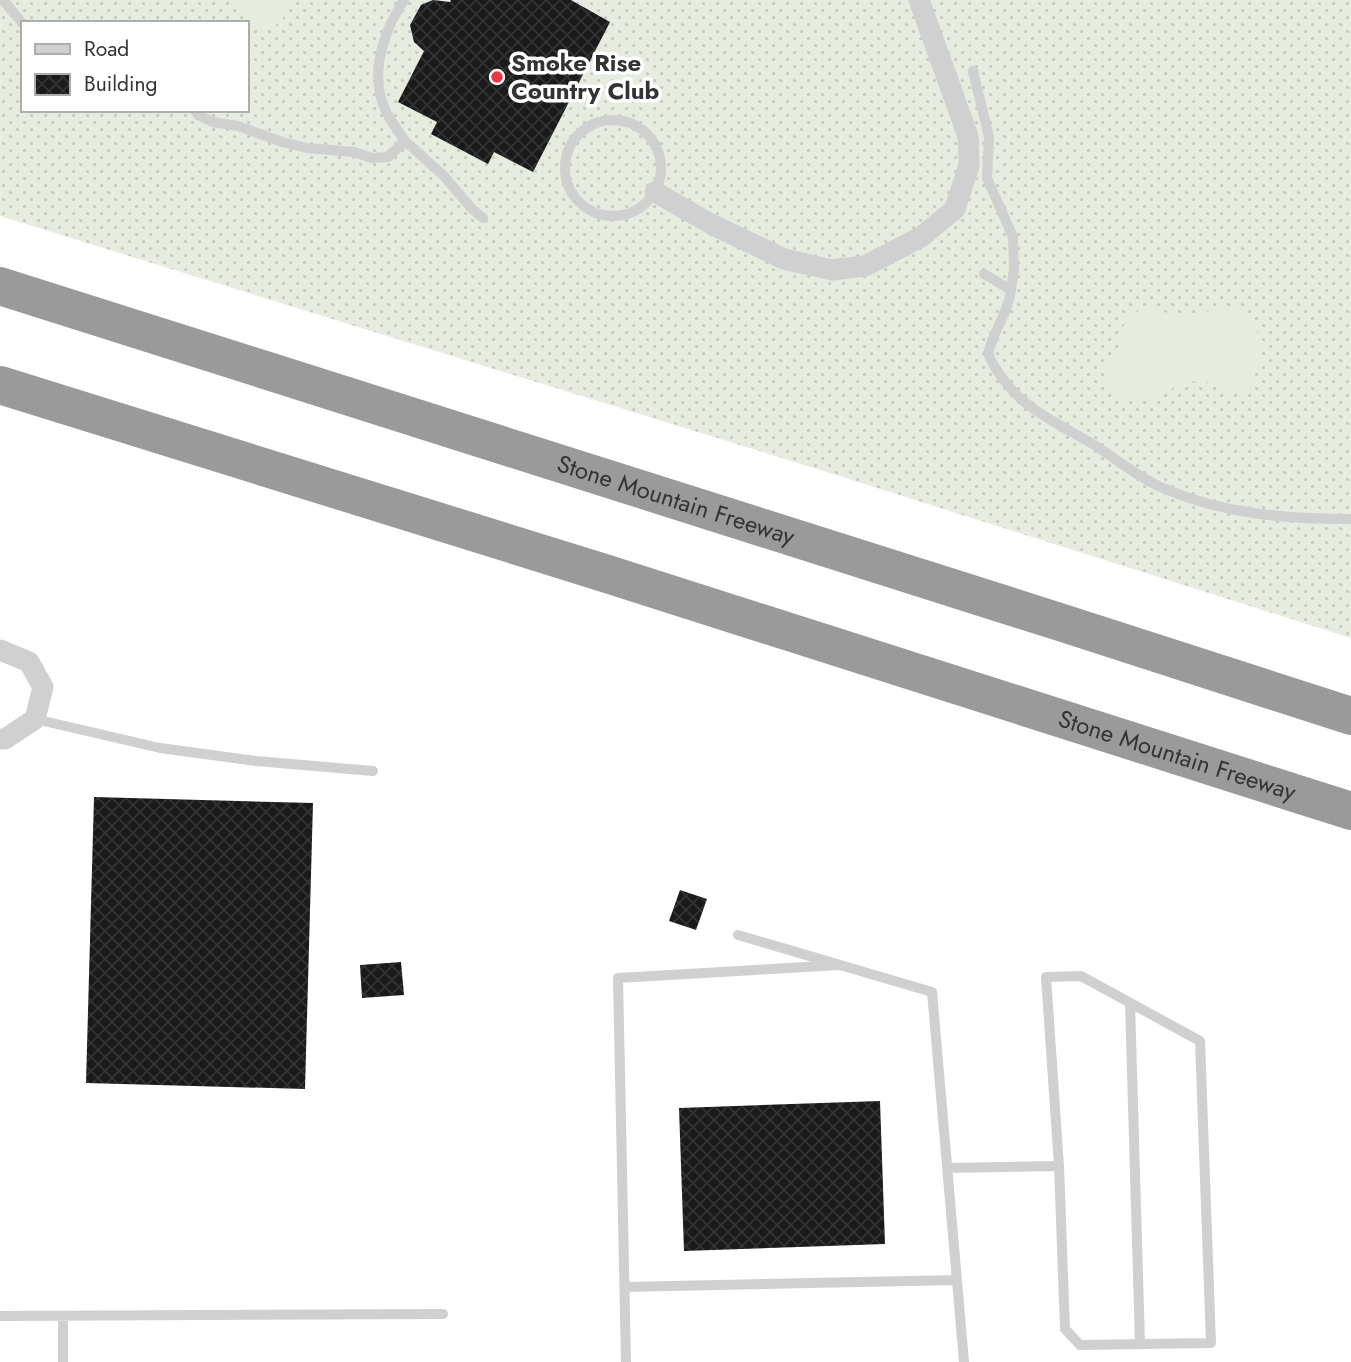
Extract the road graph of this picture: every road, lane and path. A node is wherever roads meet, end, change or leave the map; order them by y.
1 (3, 0) edge
2 (404, 0) edge
3 (919, 0) edge
4 (21, 22) edge
5 (973, 71) dead end
6 (196, 112) edge
7 (405, 141) junction
8 (655, 192) junction
9 (483, 218) dead end
10 (984, 274) dead end
11 (0, 286) edge
12 (1011, 290) junction
13 (0, 385) edge
14 (1351, 519) edge
15 (0, 650) edge
16 (1351, 716) edge
17 (35, 719) junction
18 (0, 739) edge
19 (373, 771) dead end
20 (1351, 811) edge
21 (738, 935) dead end
22 (840, 965) junction
23 (1130, 1003) junction
24 (1059, 1166) junction
25 (947, 1168) junction
26 (957, 1280) junction
27 (625, 1287) junction
28 (443, 1314) dead end
29 (0, 1316) edge
30 (63, 1316) junction
31 (1140, 1344) junction
32 (63, 1362) edge
33 (626, 1362) edge
34 (964, 1362) edge

1 - 4 lane
2 - 7 lane
3 - 8 street
5 - 12 lane
6 - 7 lane
7 - 9 lane
8 - 8 lane
10 - 12 lane
11 - 16 highway, Stone Mountain Freeway
12 - 14 lane
13 - 20 highway, Stone Mountain Freeway
15 - 17 street
17 - 18 street
17 - 19 lane
21 - 22 lane
22 - 25 lane
22 - 27 lane
23 - 24 lane
23 - 31 lane
23 - 31 lane
24 - 25 lane
24 - 31 lane
25 - 26 lane
26 - 27 lane
26 - 34 lane
27 - 33 lane
28 - 30 lane
29 - 30 lane
30 - 32 lane

